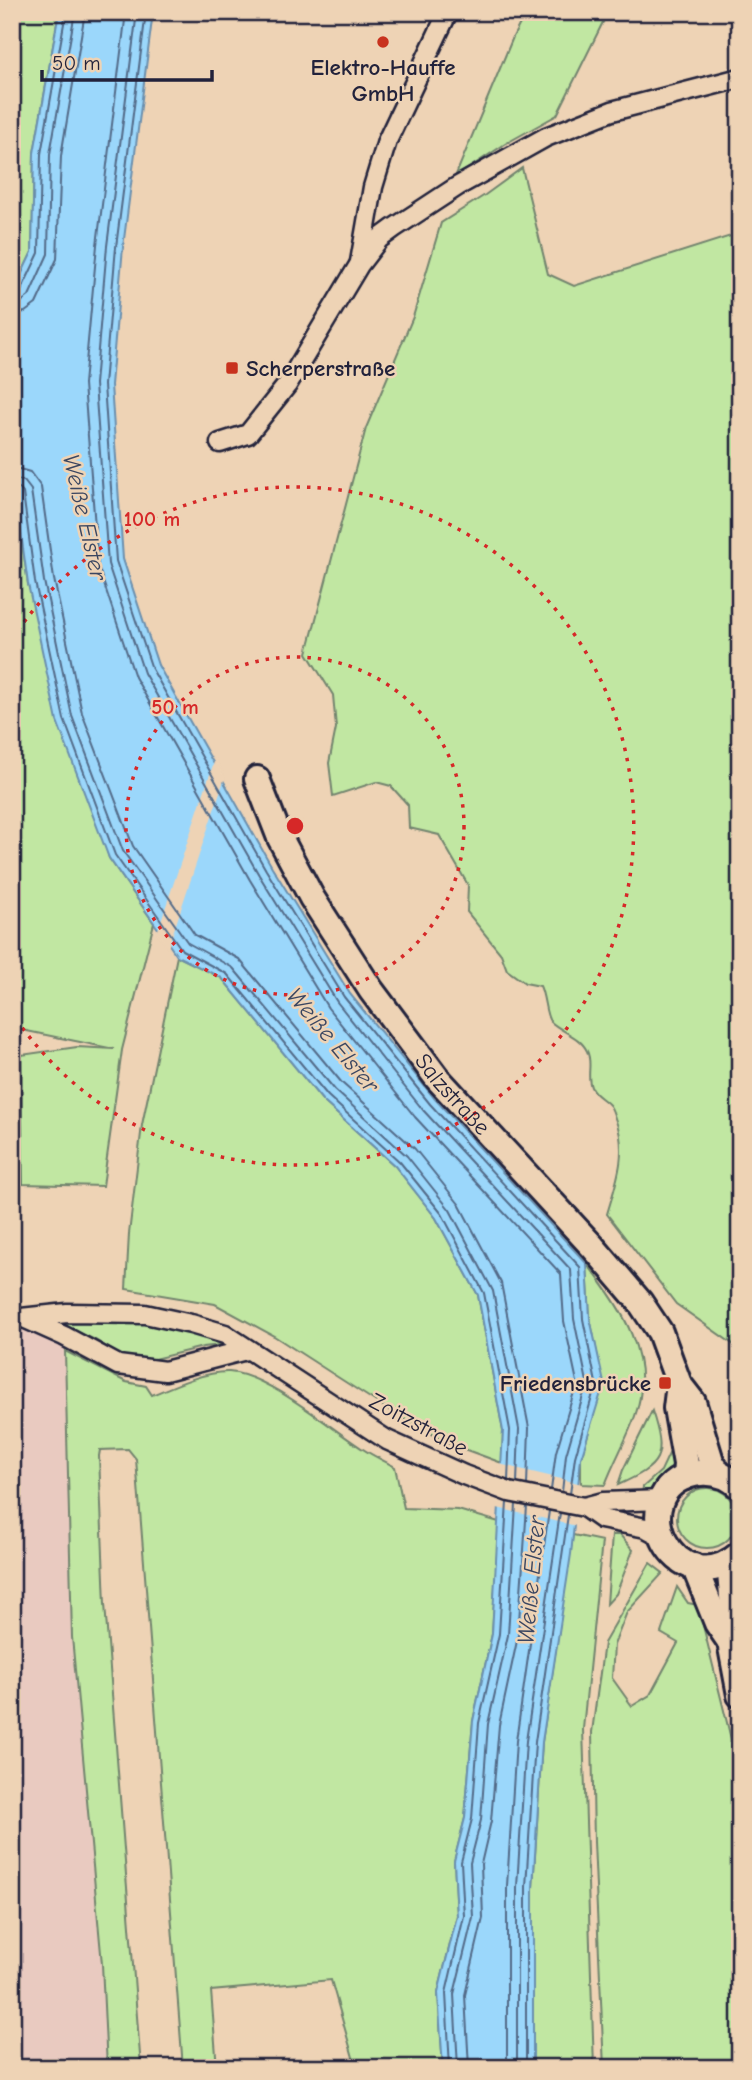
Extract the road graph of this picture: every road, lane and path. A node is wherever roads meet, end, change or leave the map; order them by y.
1 (448, 12) edge
2 (740, 78) edge
3 (359, 265) junction
4 (220, 443) dead end
5 (257, 779) dead end
6 (19, 1319) edge
7 (246, 1350) junction
8 (679, 1384) junction
9 (685, 1477) junction
10 (734, 1483) edge
11 (663, 1500) junction
12 (584, 1507) junction
13 (660, 1536) junction
14 (734, 1558) edge
15 (694, 1566) junction
16 (730, 1642) junction
17 (740, 1695) edge

1 - 3 street
2 - 3 street
3 - 4 street
5 - 8 main road, Salzstraße
6 - 7 street, Zoitzstraße
6 - 7 street, Zoitzstraße
7 - 12 street, Zoitzstraße
8 - 9 main road, Salzstraße
8 - 10 main road, Salzstraße
9 - 10 main road
9 - 11 main road
11 - 12 street, Zoitzstraße
11 - 13 main road
12 - 13 street, Zoitzstraße
13 - 15 main road
14 - 15 main road
14 - 16 main road
15 - 16 main road
16 - 17 main road

